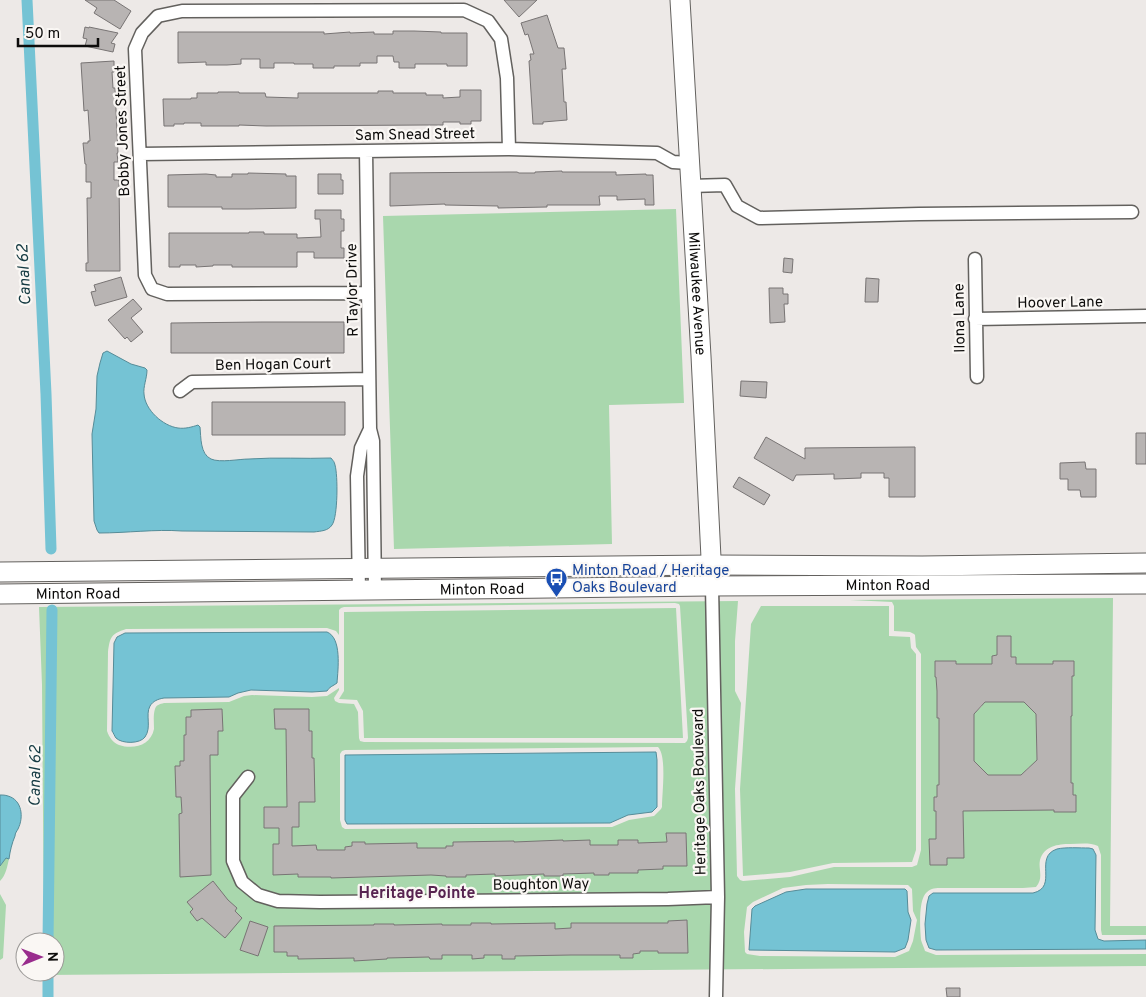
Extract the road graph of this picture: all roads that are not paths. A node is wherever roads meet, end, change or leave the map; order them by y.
1 (680, 0) edge
2 (509, 149) junction
3 (366, 151) junction
4 (140, 154) junction
5 (689, 163) junction
6 (690, 186) junction
7 (1132, 212) dead end
8 (975, 259) dead end
9 (368, 293) junction
10 (1146, 316) edge
11 (975, 319) junction
12 (977, 377) dead end
13 (369, 379) junction
14 (180, 391) dead end
15 (370, 429) junction
16 (358, 469) junction
17 (374, 470) junction
18 (358, 512) junction
19 (374, 512) junction
20 (1146, 563) edge
21 (712, 565) junction
22 (367, 568) junction
23 (0, 572) edge
24 (1146, 584) edge
25 (712, 586) junction
26 (367, 591) junction
27 (0, 594) edge
28 (248, 777) dead end
29 (718, 897) junction
30 (716, 997) edge

1 - 5 main road, Milwaukee Avenue
2 - 3 street, Sam Snead Street
2 - 4 street, Bobby Jones Street
2 - 5 street, Sam Snead Street
3 - 4 street, Sam Snead Street
3 - 9 street, R Taylor Drive
4 - 9 street, Bobby Jones Street
5 - 6 main road, Milwaukee Avenue
6 - 7 street
6 - 21 main road, Milwaukee Avenue
8 - 11 street, Ilona Lane
9 - 13 street, R Taylor Drive
10 - 11 street, Hoover Lane
11 - 12 street, Ilona Lane
13 - 14 street, Ben Hogan Court
13 - 15 street, R Taylor Drive
15 - 16 street, R Taylor Drive
15 - 17 street, R Taylor Drive
16 - 17 street
16 - 18 street, R Taylor Drive
17 - 19 street, R Taylor Drive
18 - 19 street
18 - 22 street, R Taylor Drive
19 - 22 street, R Taylor Drive
20 - 21 main road, Minton Road
21 - 22 main road, Minton Road
21 - 25 main road, Milwaukee Avenue
22 - 23 main road, Minton Road
22 - 26 street, R Taylor Drive
24 - 25 main road, Minton Road
25 - 26 main road, Minton Road
25 - 29 street, Heritage Oaks Boulevard
26 - 27 main road, Minton Road
28 - 29 street, Boughton Way
29 - 30 street, Heritage Oaks Boulevard

